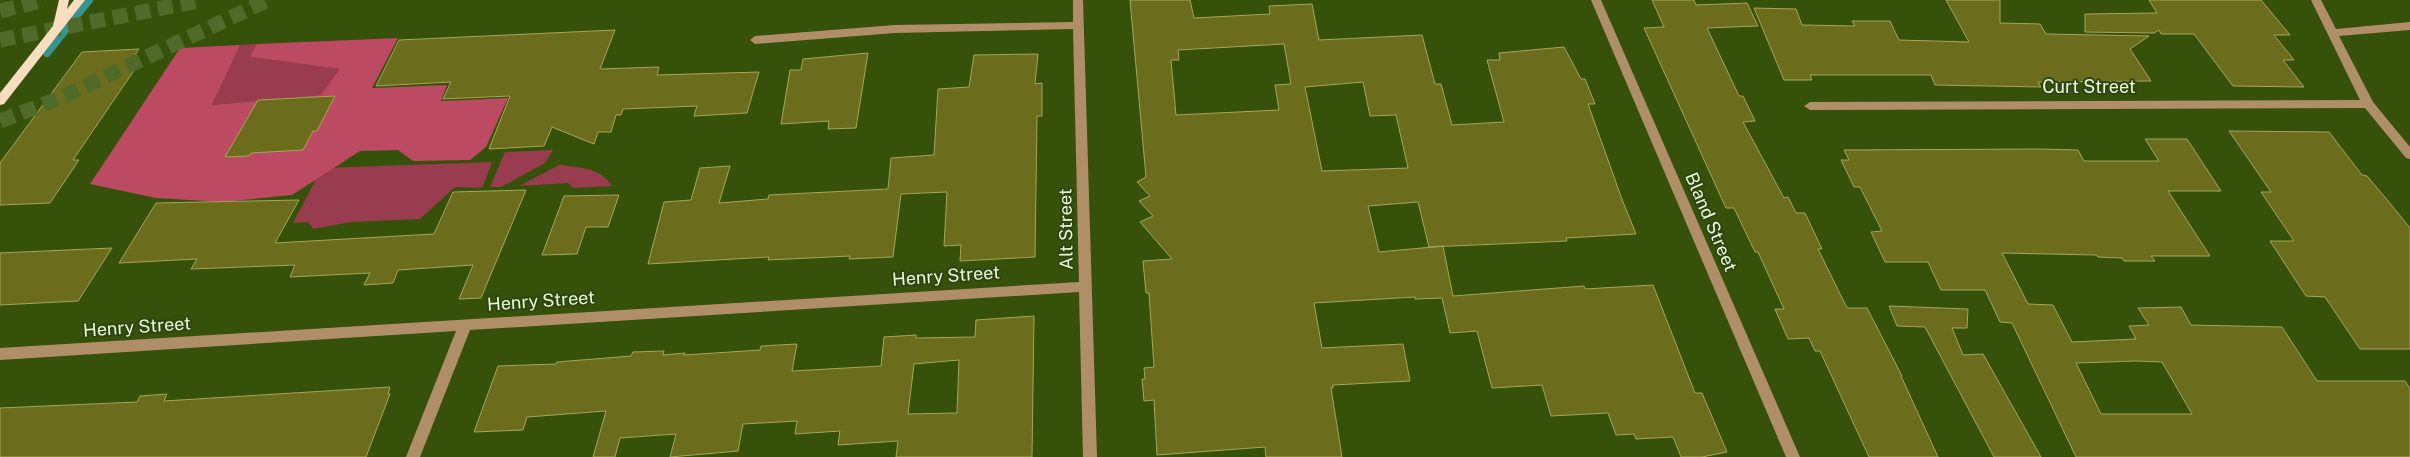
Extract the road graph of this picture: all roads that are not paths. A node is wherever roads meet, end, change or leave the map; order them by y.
1 (64, 0) edge
2 (80, 0) edge
3 (1078, 0) edge
4 (1596, 0) edge
5 (2316, 0) edge
6 (1078, 25) junction
7 (2410, 26) edge
8 (57, 29) junction
9 (2334, 33) junction
10 (755, 40) dead end
11 (0, 101) edge
12 (2368, 104) junction
13 (1810, 106) dead end
14 (2410, 155) edge
15 (1085, 287) junction
16 (465, 325) junction
17 (0, 354) edge
18 (413, 457) edge
19 (1090, 457) edge
20 (1793, 457) edge

1 - 8 main road
2 - 8 main road
3 - 6 street, Alt Street
4 - 20 street, Bland Street
5 - 9 street
6 - 10 street
6 - 15 street, Alt Street
7 - 9 street
8 - 11 main road
9 - 12 street
12 - 13 street, Curt Street
12 - 14 street
15 - 16 street, Henry Street
15 - 19 street, Alt Street
16 - 17 street, Henry Street
16 - 18 street

